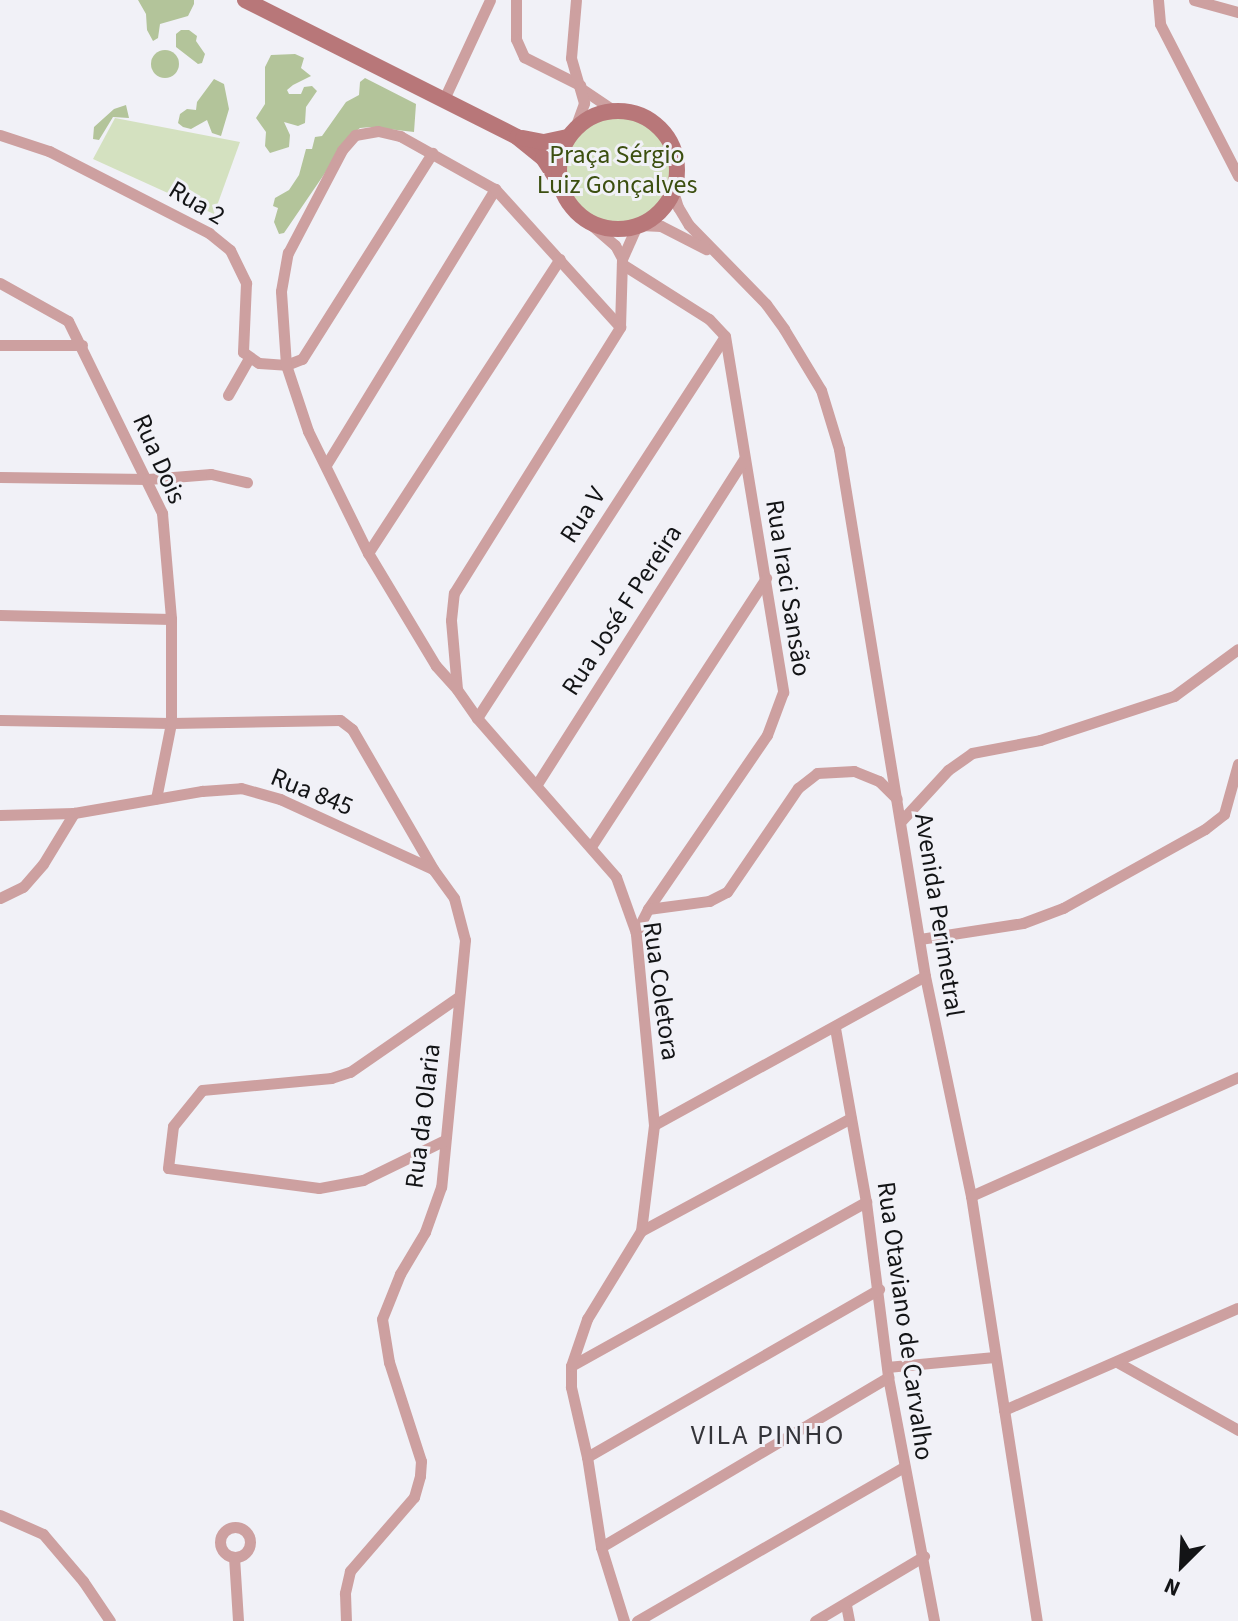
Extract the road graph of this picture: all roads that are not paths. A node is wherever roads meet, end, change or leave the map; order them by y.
1 (245, 0) edge
2 (490, 0) edge
3 (516, 0) edge
4 (576, 0) edge
5 (1158, 0) edge
6 (1194, 0) edge
7 (1238, 12) edge
8 (581, 87) junction
9 (444, 99) junction
10 (624, 111) junction
11 (572, 133) junction
12 (0, 135) edge
13 (517, 137) junction
14 (432, 153) junction
15 (1238, 176) edge
16 (560, 184) junction
17 (495, 189) junction
18 (673, 191) junction
19 (587, 221) junction
20 (638, 226) junction
21 (714, 254) junction
22 (560, 259) junction
23 (622, 262) junction
24 (0, 283) edge
25 (620, 327) junction
26 (725, 336) junction
27 (0, 345) edge
28 (82, 345) junction
29 (249, 358) junction
30 (286, 365) junction
31 (228, 395) dead end
32 (744, 459) junction
33 (326, 465) junction
34 (0, 477) edge
35 (148, 479) junction
36 (247, 482) dead end
37 (368, 553) junction
38 (766, 578) junction
39 (0, 615) edge
40 (171, 619) junction
41 (1238, 649) edge
42 (457, 689) junction
43 (477, 718) junction
44 (0, 720) edge
45 (171, 723) junction
46 (1238, 764) edge
47 (537, 784) junction
48 (156, 799) junction
49 (898, 800) junction
50 (74, 813) junction
51 (0, 815) edge
52 (902, 820) junction
53 (592, 845) junction
54 (433, 869) junction
55 (0, 898) edge
56 (648, 909) junction
57 (636, 933) junction
58 (920, 939) junction
59 (925, 976) junction
60 (457, 998) junction
61 (835, 1028) junction
62 (1238, 1077) edge
63 (851, 1118) junction
64 (654, 1125) junction
65 (445, 1140) junction
66 (971, 1196) junction
67 (866, 1202) junction
68 (641, 1231) junction
69 (879, 1289) junction
70 (1238, 1308) edge
71 (995, 1357) junction
72 (1117, 1362) junction
73 (571, 1366) junction
74 (888, 1372) junction
75 (1004, 1410) junction
76 (1238, 1430) edge
77 (587, 1457) junction
78 (904, 1467) junction
79 (0, 1515) edge
80 (601, 1547) junction
81 (924, 1556) junction
82 (234, 1557) dead end
83 (846, 1605) junction
84 (110, 1621) edge
85 (238, 1621) edge
86 (346, 1621) edge
87 (624, 1621) edge
88 (637, 1621) edge
89 (815, 1621) edge
90 (849, 1621) edge
91 (934, 1621) edge
92 (1037, 1621) edge

1 - 9 street
2 - 9 street
3 - 8 street
4 - 8 street
5 - 15 street
6 - 7 street
8 - 10 street
8 - 11 street
9 - 13 street
10 - 11 street
10 - 18 street
11 - 13 street
11 - 16 street
12 - 29 street, Rua 2
13 - 16 street
14 - 17 street
14 - 30 street
14 - 30 street
16 - 19 street
17 - 22 street
17 - 33 street
18 - 20 street
18 - 21 street, Avenida Perimetral
19 - 20 street
19 - 23 street
20 - 21 street, Avenida Perimetral
20 - 23 street
21 - 49 street, Avenida Perimetral
22 - 25 street
22 - 37 street
23 - 25 street
23 - 26 street
24 - 28 street, Rua Dois
25 - 42 street, Rua Coletora
26 - 32 street, Rua Iraci Sansão
26 - 43 street, Rua V
27 - 28 street
28 - 35 street, Rua Dois
29 - 30 street
29 - 31 street
30 - 33 street
32 - 38 street, Rua Iraci Sansão
32 - 47 street, Rua José F Pereira
33 - 37 street
34 - 35 street
35 - 36 street
35 - 40 street, Rua Dois
37 - 42 street
38 - 53 street
38 - 56 street, Rua Iraci Sansão
39 - 40 street
40 - 45 street, Rua Dois
41 - 52 street
42 - 43 street, Rua Coletora
43 - 47 street, Rua Coletora
44 - 45 street
45 - 48 street, Rua Dois
45 - 54 street, Rua da Olaria
46 - 58 street
47 - 53 street, Rua Coletora
48 - 50 street, Rua 845
48 - 54 street, Rua 845
49 - 52 street, Avenida Perimetral
49 - 56 street
50 - 51 street, Rua 845
50 - 55 street
52 - 58 street, Avenida Perimetral
53 - 57 street, Rua Coletora
54 - 60 street, Rua da Olaria
56 - 57 street, Rua Iraci Sansão
57 - 64 street, Rua Coletora
58 - 59 street, Avenida Perimetral
59 - 61 street
59 - 66 street, Avenida Perimetral
60 - 65 street, Rua da Olaria
60 - 65 street
61 - 63 street, Rua Otaviano de Carvalho
61 - 64 street
62 - 66 street
63 - 67 street, Rua Otaviano de Carvalho
63 - 68 street
64 - 68 street, Rua Coletora
65 - 86 street, Rua da Olaria
66 - 71 street, Avenida Perimetral
67 - 69 street, Rua Otaviano de Carvalho
67 - 73 street
68 - 73 street, Rua Coletora
69 - 74 street, Rua Otaviano de Carvalho
69 - 77 street
70 - 72 street
71 - 74 street
71 - 75 street, Avenida Perimetral
72 - 75 street
72 - 76 street
73 - 77 street, Rua Coletora
74 - 78 street, Rua Otaviano de Carvalho
74 - 80 street
75 - 92 street, Avenida Perimetral
77 - 80 street, Rua Coletora
78 - 81 street, Rua Otaviano de Carvalho
78 - 88 street
79 - 84 street
80 - 87 street, Rua Coletora
81 - 83 street
81 - 91 street, Rua Otaviano de Carvalho
82 - 85 street
83 - 89 street
83 - 90 street

